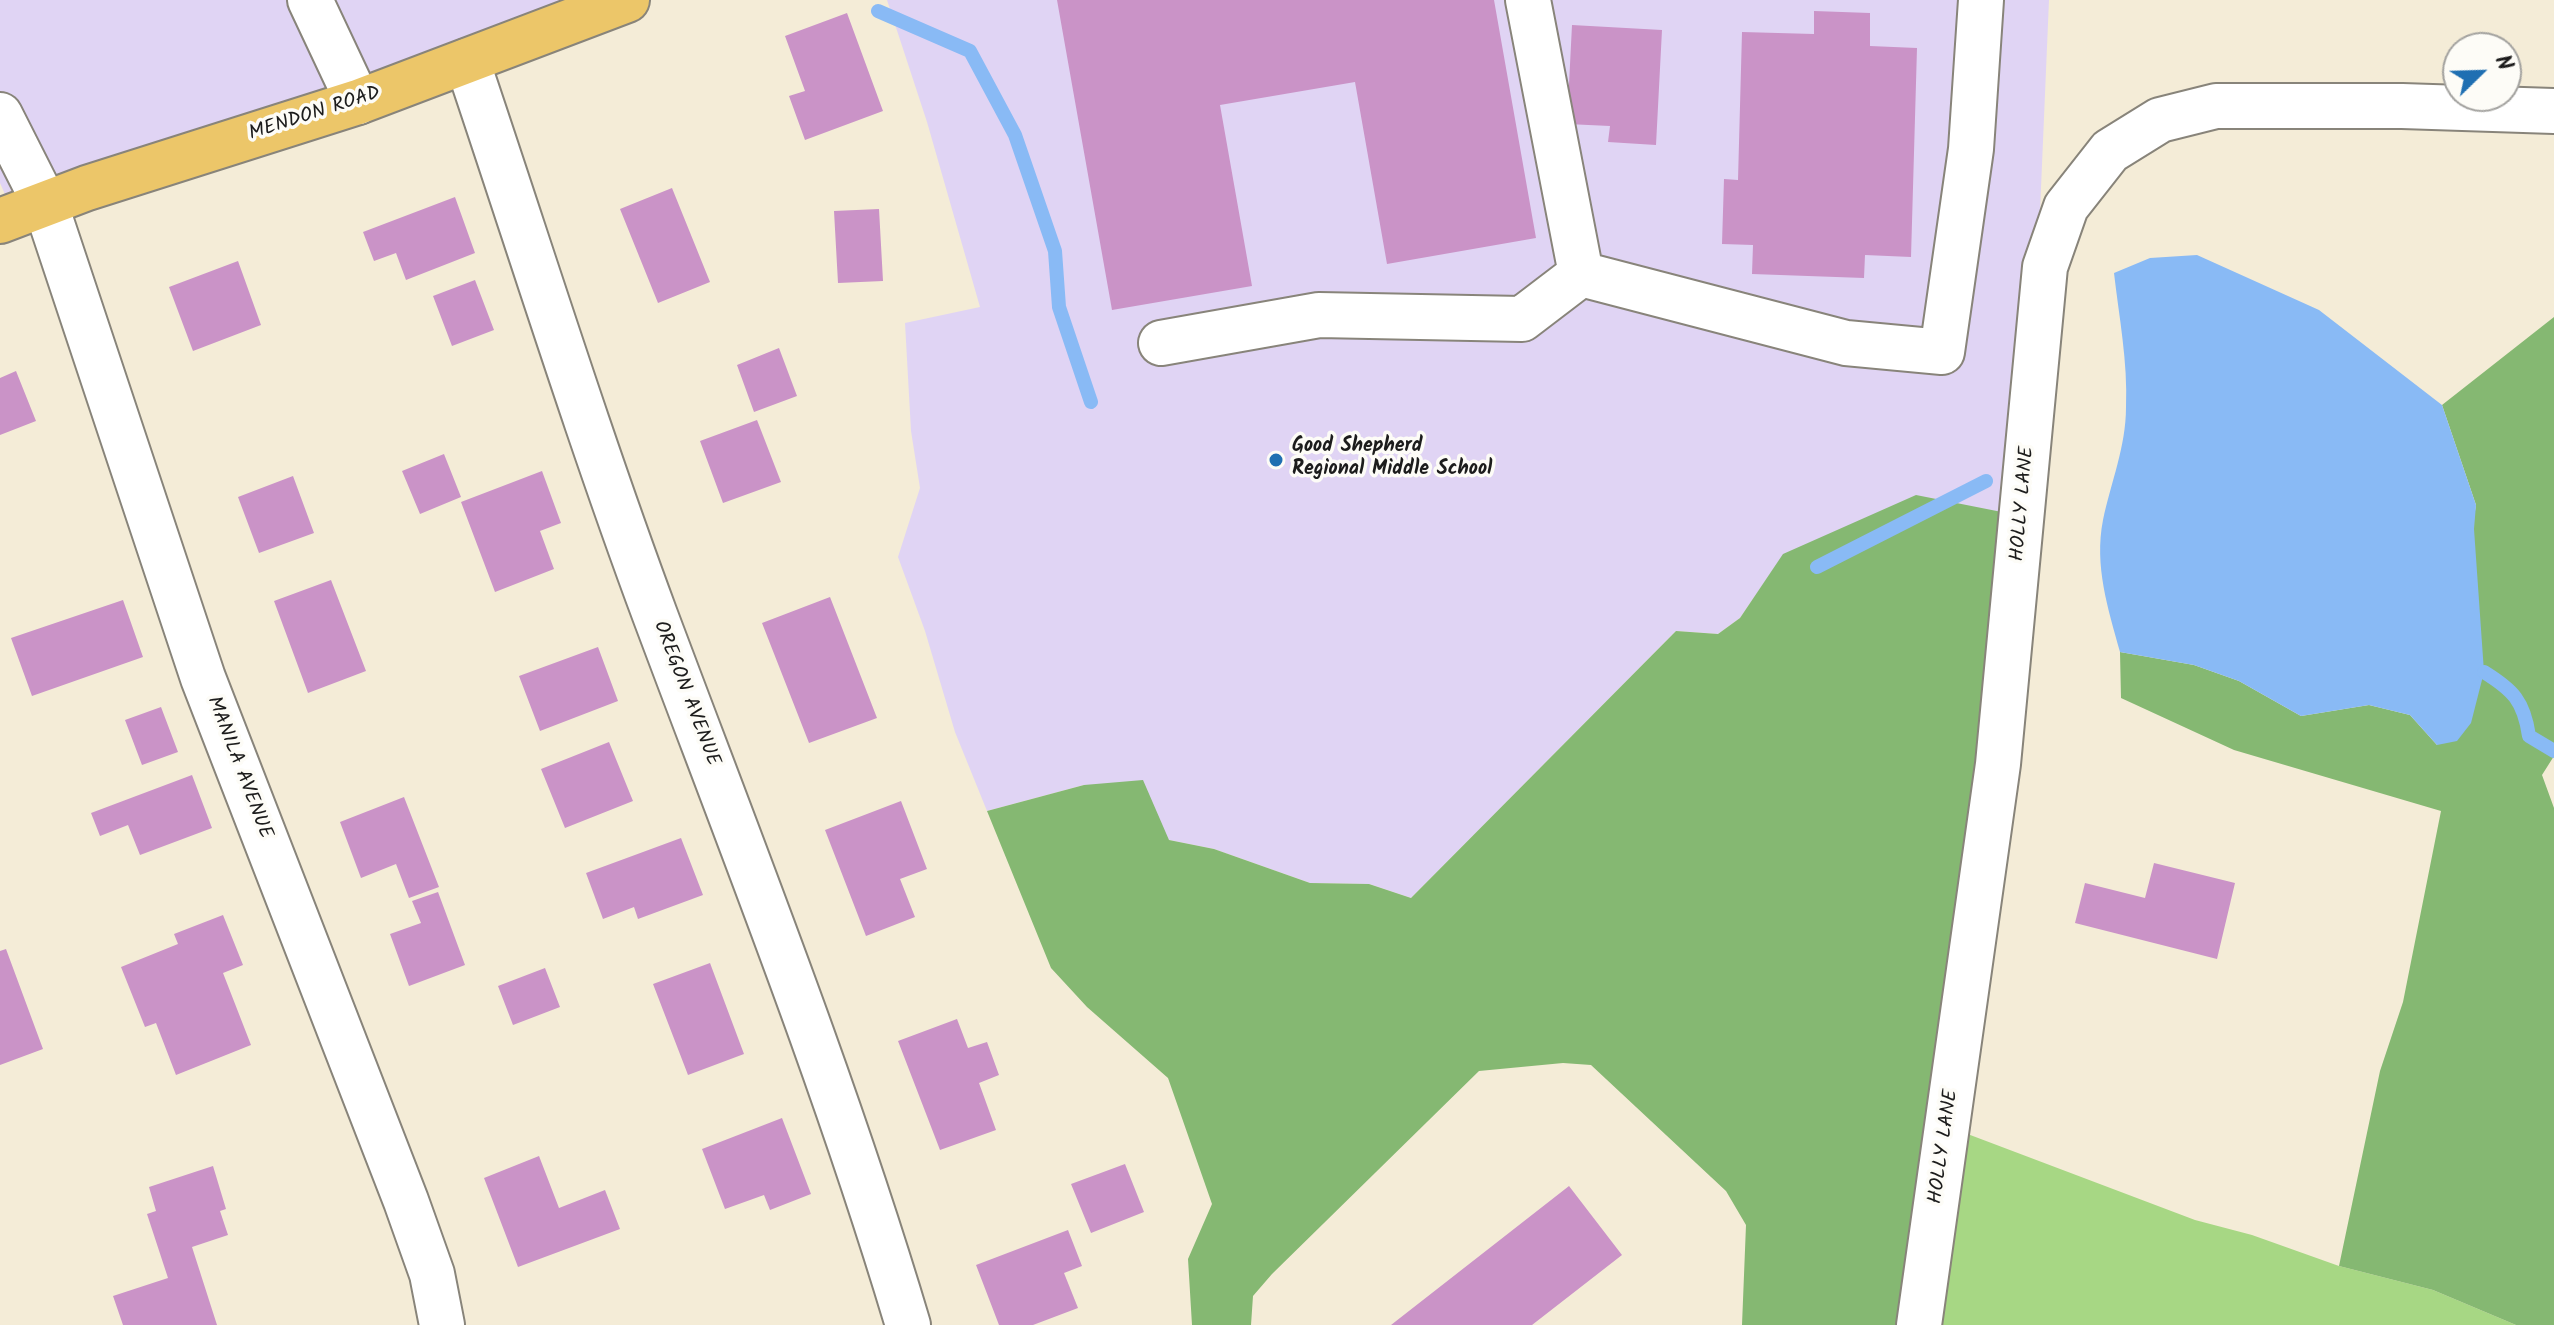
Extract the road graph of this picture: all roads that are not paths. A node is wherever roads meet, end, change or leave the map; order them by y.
1 (310, 0) edge
2 (627, 0) edge
3 (1528, 0) edge
4 (1981, 0) edge
5 (467, 61) junction
6 (358, 102) junction
7 (2554, 111) edge
8 (0, 115) edge
9 (46, 206) junction
10 (0, 221) edge
11 (1581, 274) junction
12 (1161, 343) dead end
13 (442, 1325) edge
14 (908, 1325) edge
15 (1919, 1325) edge

1 - 6 street
2 - 5 main road, MENDON ROAD
3 - 11 street
4 - 11 street
5 - 6 main road, MENDON ROAD
5 - 14 street, OREGON AVENUE
6 - 9 main road, MENDON ROAD
7 - 15 street, HOLLY LANE
8 - 9 street, MANILA AVENUE
9 - 10 main road, MENDON ROAD
9 - 13 street, MANILA AVENUE
11 - 12 street

